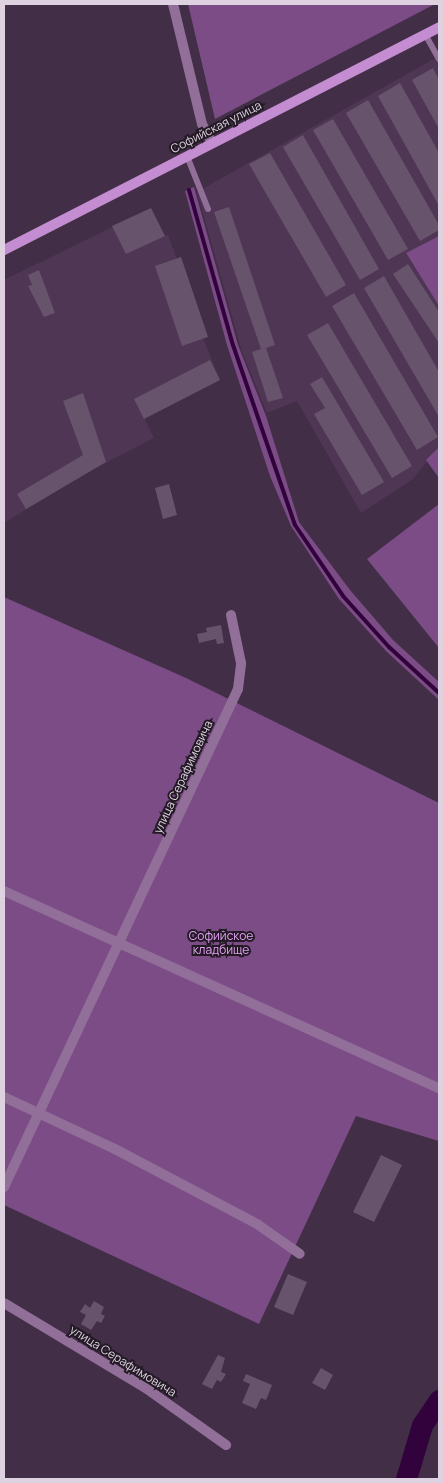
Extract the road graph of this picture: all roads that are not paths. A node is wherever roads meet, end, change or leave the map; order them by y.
1 (174, 4) edge
2 (439, 27) edge
3 (425, 34) junction
4 (439, 59) edge
5 (212, 144) junction
6 (187, 156) junction
7 (208, 210) dead end
8 (4, 250) edge
9 (230, 615) dead end
10 (4, 891) edge
11 (118, 944) junction
12 (439, 1088) edge
13 (4, 1097) edge
14 (38, 1113) junction
15 (4, 1187) edge
16 (300, 1254) dead end
17 (4, 1303) edge
18 (226, 1445) dead end

1 - 5 street
2 - 3 main road, Софийская улица
3 - 4 lane
3 - 5 main road, Софийская улица
5 - 6 main road, Софийская улица
6 - 7 lane
6 - 8 main road, Софийская улица
9 - 11 street, улица Серафимовича
10 - 11 street
11 - 12 street
11 - 14 street, улица Серафимовича
13 - 14 street
14 - 15 street, улица Серафимовича
14 - 16 street
17 - 18 street, улица Серафимовича

